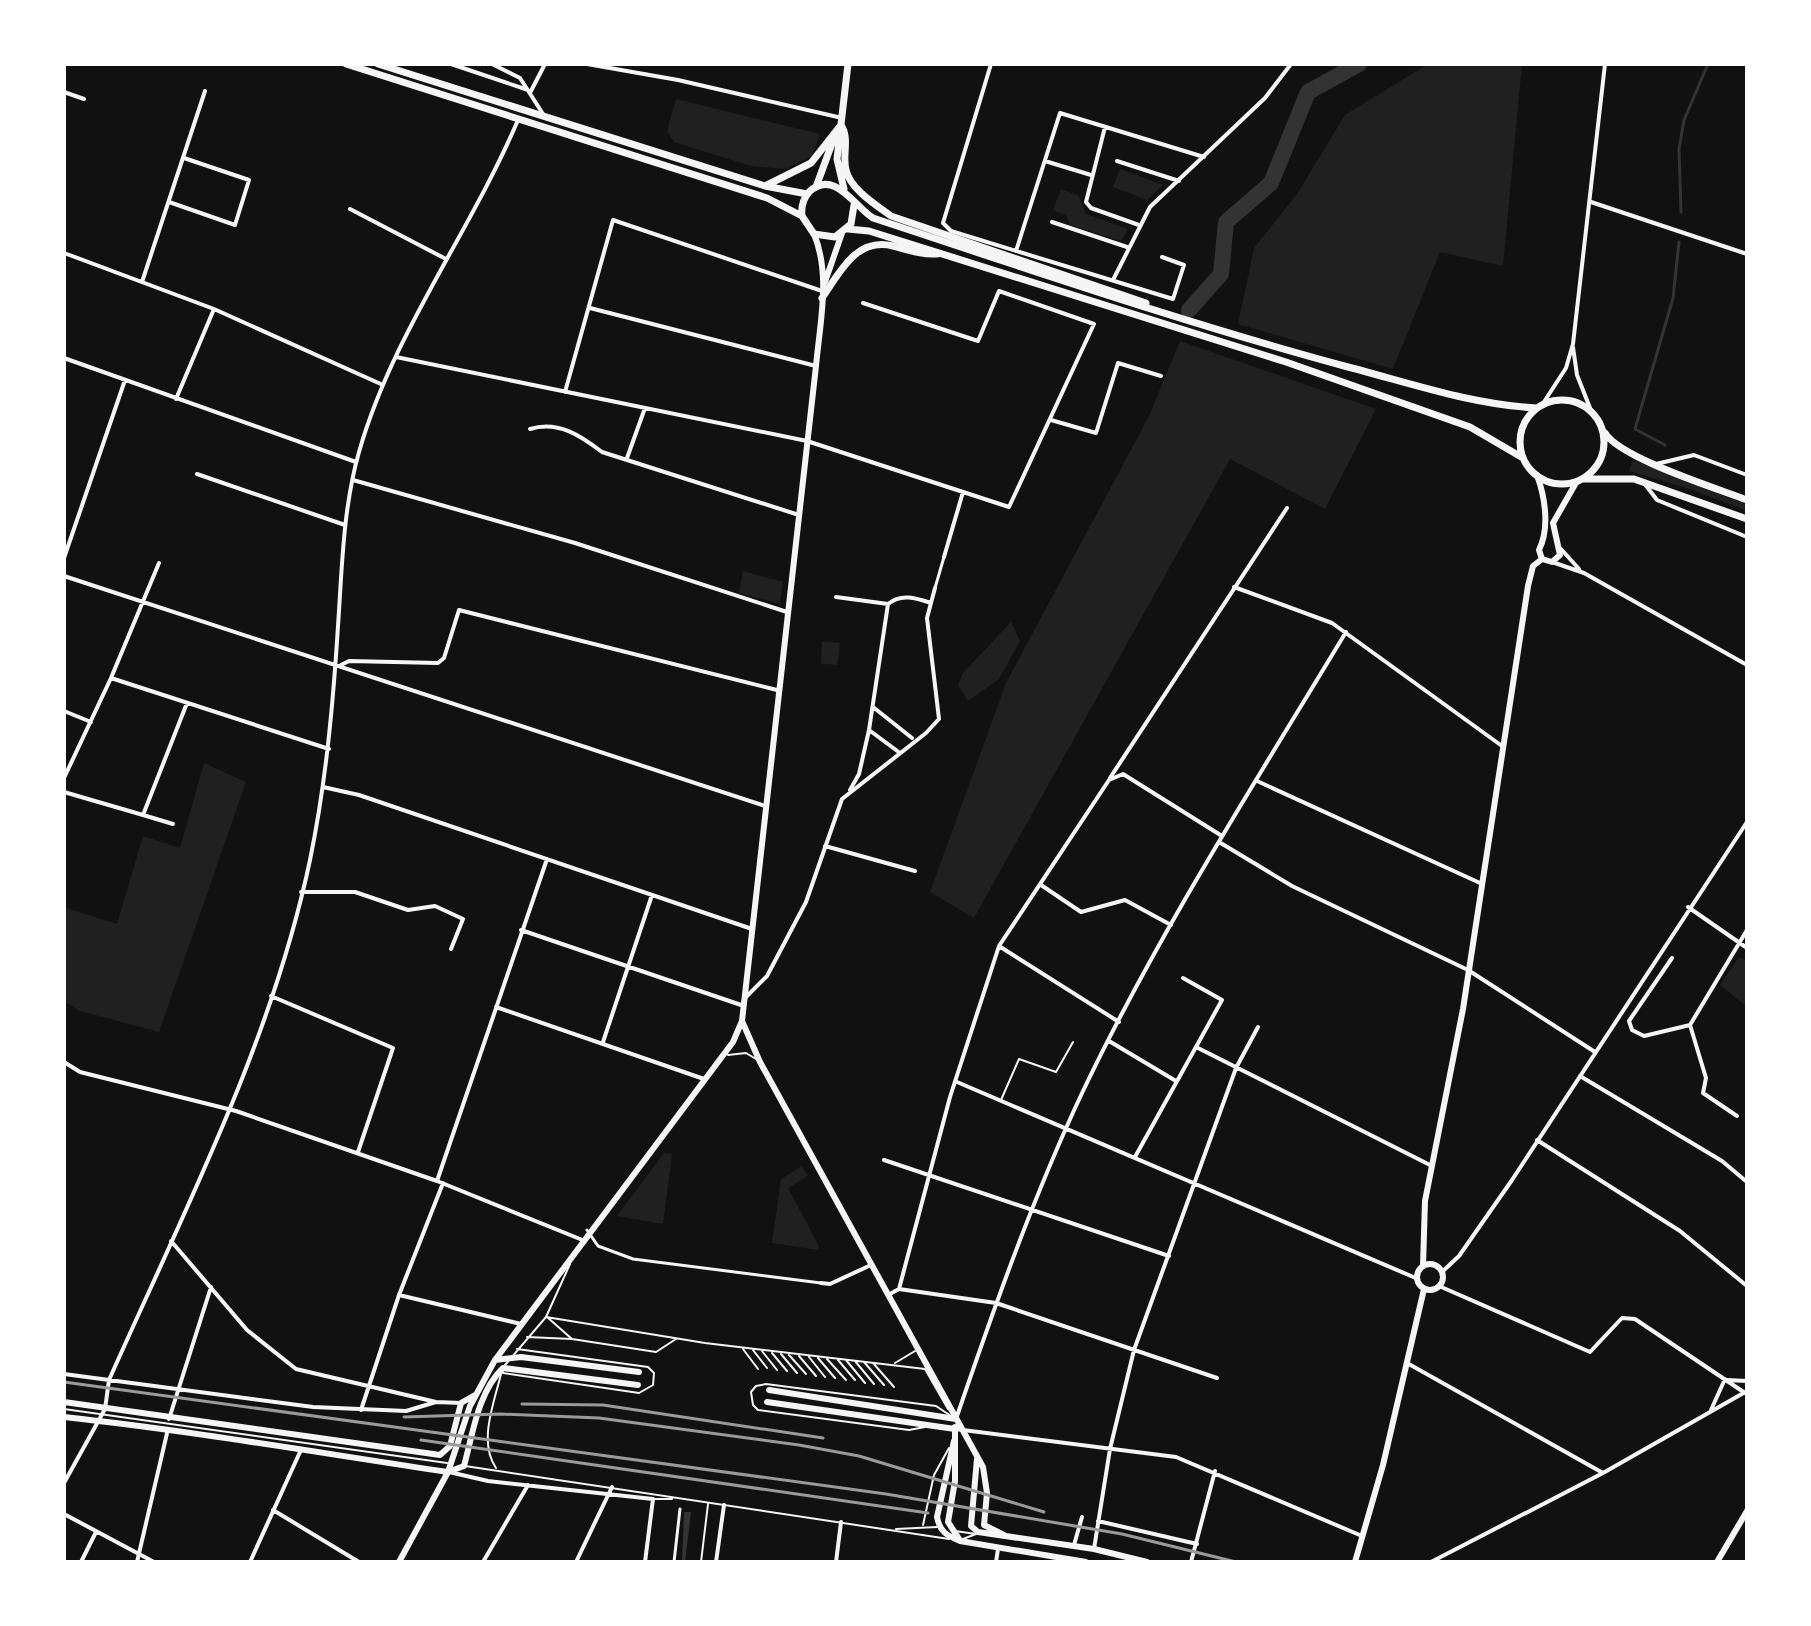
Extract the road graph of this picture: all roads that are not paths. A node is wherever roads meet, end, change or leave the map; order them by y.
1 (346, 64) edge
2 (378, 64) edge
3 (451, 64) edge
4 (492, 64) edge
5 (545, 64) edge
6 (587, 64) edge
7 (848, 64) edge
8 (991, 64) edge
9 (1291, 64) edge
10 (1605, 64) edge
11 (205, 91) dead end
12 (531, 91) junction
13 (64, 92) edge
14 (84, 99) dead end
15 (544, 115) junction
16 (518, 119) junction
17 (842, 122) junction
18 (1105, 127) junction
19 (1204, 157) junction
20 (184, 158) junction
21 (1045, 161) junction
22 (1117, 161) dead end
23 (1091, 175) junction
24 (1179, 181) junction
25 (765, 186) junction
26 (816, 187) junction
27 (844, 189) junction
28 (807, 194) junction
29 (169, 202) junction
30 (1591, 202) junction
31 (854, 205) junction
32 (350, 209) dead end
33 (802, 216) junction
34 (1052, 222) dead end
35 (1139, 225) junction
36 (845, 231) junction
37 (814, 234) junction
38 (1127, 247) junction
39 (1016, 251) junction
40 (64, 253) edge
41 (943, 254) junction
42 (1747, 254) edge
43 (1162, 257) dead end
44 (446, 259) junction
45 (1113, 280) junction
46 (142, 282) junction
47 (823, 291) junction
48 (863, 303) dead end
49 (590, 308) junction
50 (214, 309) junction
51 (1166, 314) junction
52 (1573, 344) junction
53 (396, 357) junction
54 (64, 358) edge
55 (816, 366) junction
56 (1161, 376) dead end
57 (125, 380) junction
58 (384, 386) junction
59 (565, 392) junction
60 (176, 400) junction
61 (1540, 406) junction
62 (645, 408) junction
63 (1592, 413) junction
64 (1050, 420) junction
65 (1598, 420) junction
66 (530, 429) dead end
67 (807, 441) junction
68 (627, 458) junction
69 (1523, 458) junction
70 (356, 462) junction
71 (1656, 464) junction
72 (197, 474) dead end
73 (1537, 475) junction
74 (1747, 475) edge
75 (353, 480) junction
76 (1579, 480) junction
77 (1643, 481) junction
78 (963, 492) junction
79 (1747, 500) edge
80 (1287, 508) dead end
81 (799, 515) junction
82 (1747, 519) edge
83 (345, 525) junction
84 (1747, 537) edge
85 (1543, 543) junction
86 (1559, 546) junction
87 (944, 557) joint
88 (64, 558) edge
89 (1542, 559) junction
90 (1552, 562) junction
91 (159, 563) dead end
92 (1584, 573) junction
93 (64, 576) edge
94 (1234, 587) junction
95 (935, 588) joint
96 (836, 597) dead end
97 (931, 603) junction
98 (142, 604) junction
99 (888, 604) junction
100 (787, 613) junction
101 (1346, 632) junction
102 (338, 665) junction
103 (1747, 665) edge
104 (111, 678) junction
105 (777, 690) junction
106 (187, 703) junction
107 (873, 707) junction
108 (64, 711) edge
109 (91, 722) junction
110 (869, 730) junction
111 (912, 738) dead end
112 (1504, 748) junction
113 (329, 749) junction
114 (900, 753) junction
115 (64, 778) edge
116 (1109, 780) junction
117 (1257, 781) junction
118 (323, 787) junction
119 (64, 792) edge
120 (849, 792) junction
121 (765, 806) junction
122 (143, 815) junction
123 (1747, 822) edge
124 (173, 824) dead end
125 (1223, 836) junction
126 (1219, 842) junction
127 (825, 846) junction
128 (547, 859) junction
129 (915, 871) dead end
130 (1480, 883) junction
131 (1041, 885) junction
132 (301, 892) junction
133 (652, 895) junction
134 (1688, 907) junction
135 (1171, 925) junction
136 (752, 929) junction
137 (521, 930) junction
138 (1747, 930) edge
139 (1741, 945) junction
140 (999, 946) junction
141 (1747, 948) edge
142 (451, 949) dead end
143 (1672, 958) dead end
144 (627, 968) junction
145 (1468, 970) junction
146 (1183, 978) dead end
147 (271, 996) junction
148 (745, 998) junction
149 (744, 1006) junction
150 (496, 1007) junction
151 (742, 1021) junction
152 (1119, 1022) junction
153 (1690, 1025) junction
154 (1258, 1027) dead end
155 (1109, 1041) junction
156 (603, 1042) junction
157 (1073, 1042) dead end
158 (1196, 1047) junction
159 (1595, 1052) junction
160 (722, 1057) junction
161 (64, 1062) edge
162 (760, 1062) junction
163 (1236, 1068) junction
164 (1580, 1076) junction
165 (704, 1079) junction
166 (1176, 1081) junction
167 (956, 1082) junction
168 (1001, 1100) junction
169 (229, 1108) junction
170 (1737, 1116) dead end
171 (1066, 1128) junction
172 (1537, 1140) junction
173 (358, 1152) junction
174 (1135, 1157) junction
175 (884, 1160) dead end
176 (1432, 1166) junction
177 (929, 1174) junction
178 (440, 1182) junction
179 (1747, 1182) edge
180 (1196, 1183) junction
181 (1030, 1208) junction
182 (587, 1235) junction
183 (171, 1241) junction
184 (1169, 1256) junction
185 (572, 1259) junction
186 (871, 1265) junction
187 (1423, 1266) junction
188 (1442, 1272) junction
189 (1418, 1279) junction
190 (821, 1283) joint
191 (1439, 1286) junction
192 (1747, 1286) edge
193 (211, 1287) junction
194 (899, 1289) junction
195 (1424, 1289) junction
196 (399, 1295) junction
197 (888, 1295) junction
198 (996, 1303) junction
199 (546, 1317) junction
200 (524, 1324) junction
201 (527, 1337) junction
202 (572, 1339) junction
203 (677, 1339) junction
204 (915, 1345) junction
205 (742, 1348) junction
206 (517, 1349) junction
207 (752, 1349) junction
208 (1134, 1350) junction
209 (761, 1351) junction
210 (771, 1352) junction
211 (780, 1353) junction
212 (788, 1354) junction
213 (799, 1355) junction
214 (509, 1356) junction
215 (808, 1356) junction
216 (817, 1357) junction
217 (826, 1358) junction
218 (837, 1359) junction
219 (495, 1360) junction
220 (845, 1360) junction
221 (854, 1360) junction
222 (863, 1361) junction
223 (872, 1362) junction
224 (1407, 1363) junction
225 (894, 1364) junction
226 (767, 1368) dead end
227 (758, 1369) dead end
228 (777, 1370) dead end
229 (501, 1371) junction
230 (787, 1371) dead end
231 (639, 1372) dead end
232 (797, 1373) dead end
233 (64, 1374) edge
234 (806, 1374) dead end
235 (816, 1376) dead end
236 (825, 1377) dead end
237 (835, 1378) dead end
238 (1217, 1378) dead end
239 (1725, 1379) junction
240 (109, 1380) junction
241 (846, 1380) dead end
242 (855, 1380) dead end
243 (1747, 1381) edge
244 (865, 1383) dead end
245 (874, 1384) dead end
246 (638, 1385) dead end
247 (884, 1385) dead end
248 (367, 1386) junction
249 (894, 1387) dead end
250 (180, 1389) junction
251 (769, 1390) dead end
252 (1746, 1392) edge
253 (475, 1395) junction
254 (64, 1402) edge
255 (436, 1402) junction
256 (767, 1402) dead end
257 (461, 1403) junction
258 (64, 1409) edge
259 (361, 1410) junction
260 (1710, 1412) junction
261 (101, 1414) junction
262 (64, 1417) edge
263 (169, 1419) junction
264 (956, 1419) junction
265 (931, 1427) junction
266 (168, 1429) junction
267 (955, 1429) junction
268 (963, 1430) junction
269 (954, 1441) junction
270 (1110, 1449) junction
271 (300, 1452) junction
272 (977, 1456) junction
273 (453, 1464) junction
274 (464, 1466) junction
275 (496, 1469) junction
276 (1215, 1471) junction
277 (448, 1472) junction
278 (1603, 1473) junction
279 (64, 1483) edge
280 (528, 1485) junction
281 (612, 1487) junction
282 (608, 1495) junction
283 (653, 1499) junction
284 (681, 1499) junction
285 (708, 1503) junction
286 (724, 1505) junction
287 (680, 1509) dead end
288 (273, 1510) junction
289 (1747, 1511) edge
290 (64, 1514) edge
291 (1082, 1517) dead end
292 (1098, 1521) junction
293 (841, 1522) junction
294 (923, 1525) junction
295 (984, 1525) junction
296 (939, 1527) junction
297 (893, 1529) junction
298 (951, 1530) junction
299 (96, 1531) junction
300 (976, 1533) junction
301 (1004, 1535) junction
302 (1362, 1536) junction
303 (960, 1541) junction
304 (1197, 1544) junction
305 (1074, 1546) junction
306 (998, 1547) junction
307 (1094, 1549) junction
308 (139, 1554) junction
309 (81, 1562) edge
310 (137, 1562) edge
311 (154, 1562) edge
312 (250, 1562) edge
313 (359, 1562) edge
314 (399, 1562) edge
315 (483, 1562) edge
316 (576, 1562) edge
317 (645, 1562) edge
318 (674, 1562) edge
319 (701, 1562) edge
320 (716, 1562) edge
321 (836, 1562) edge
322 (996, 1562) edge
323 (1086, 1562) edge
324 (1147, 1562) edge
325 (1191, 1562) edge
326 (1355, 1562) edge
327 (1431, 1562) edge
328 (1717, 1562) edge

1 - 16 main road
2 - 15 main road
3 - 12 street
4 - 12 street
5 - 12 street
6 - 17 street
7 - 17 main road
8 - 39 street
9 - 19 street
10 - 30 street
11 - 20 street
12 - 15 street
13 - 14 street
15 - 25 main road
16 - 33 main road
16 - 44 street
17 - 25 main road
17 - 26 main road
17 - 27 main road
17 - 51 main road
18 - 19 street
18 - 21 street
18 - 23 street
19 - 24 street
20 - 29 street
20 - 29 street
21 - 23 street
21 - 39 street
22 - 24 street
23 - 35 street
24 - 35 street
25 - 28 main road
26 - 27 main road
26 - 28 main road
27 - 31 main road
28 - 33 main road
29 - 46 street
30 - 42 street
30 - 52 street
31 - 36 main road
31 - 51 main road
32 - 44 street
33 - 37 main road
34 - 38 street
35 - 38 street
36 - 37 main road
36 - 41 main road
36 - 47 main road
37 - 47 main road
38 - 45 street
39 - 45 street
40 - 46 street
41 - 47 main road
41 - 69 main road
43 - 45 street
44 - 53 street
46 - 50 street
47 - 49 street
47 - 55 main road
48 - 64 street
49 - 55 street
49 - 59 street
50 - 58 street
50 - 60 street
51 - 61 main road
52 - 61 street
52 - 63 street
53 - 58 street
53 - 59 street
54 - 57 street
55 - 67 main road
56 - 64 street
57 - 60 street
57 - 88 street
58 - 70 street
59 - 62 street
60 - 70 street
61 - 63 main road
61 - 69 main road
62 - 67 street
62 - 68 street
63 - 65 main road
64 - 78 street
65 - 71 main road
65 - 76 main road
66 - 68 street
67 - 78 street
67 - 81 main road
68 - 81 street
69 - 73 main road
70 - 75 street
71 - 74 street
71 - 79 main road
72 - 83 street
73 - 76 main road
73 - 85 main road
75 - 83 street
75 - 100 street
76 - 77 main road
76 - 86 main road
77 - 82 main road
77 - 84 street
78 - 87 street
80 - 94 street
81 - 100 main road
83 - 102 street
85 - 86 main road
85 - 89 main road
86 - 90 main road
86 - 92 street
87 - 95 street
89 - 90 main road
89 - 112 main road
90 - 92 street
91 - 98 street
92 - 103 street
93 - 98 street
94 - 101 street
94 - 116 street
95 - 97 street
96 - 99 street
97 - 99 street
97 - 114 street
98 - 102 street
98 - 104 street
99 - 107 street
100 - 105 main road
101 - 112 street
101 - 117 street
102 - 105 street
102 - 113 street
102 - 121 street
104 - 106 street
104 - 109 street
105 - 121 main road
106 - 113 street
106 - 122 street
107 - 110 street
107 - 111 street
108 - 109 street
109 - 115 street
110 - 114 street
110 - 120 street
112 - 130 main road
113 - 118 street
114 - 120 street
116 - 125 street
116 - 131 street
117 - 125 street
117 - 130 street
118 - 128 street
118 - 132 street
119 - 122 street
120 - 127 street
121 - 136 main road
122 - 124 street
123 - 134 street
125 - 126 street
126 - 135 street
126 - 145 street
127 - 129 street
127 - 148 street
128 - 133 street
128 - 137 street
130 - 145 main road
131 - 135 street
131 - 140 street
132 - 142 street
132 - 147 street
133 - 136 street
133 - 144 street
134 - 139 street
134 - 159 street
135 - 152 street
136 - 148 main road
137 - 144 street
137 - 150 street
138 - 139 street
139 - 141 street
139 - 153 street
140 - 152 street
140 - 167 street
143 - 153 street
144 - 149 street
144 - 156 street
145 - 159 street
145 - 176 main road
146 - 158 street
147 - 169 street
147 - 173 street
148 - 149 main road
149 - 151 main road
150 - 156 street
150 - 178 street
151 - 160 main road
151 - 162 main road
152 - 155 street
153 - 170 street
154 - 163 street
155 - 166 street
155 - 171 street
156 - 165 street
157 - 168 lane
158 - 163 street
158 - 166 street
159 - 164 street
160 - 162 lane
160 - 165 main road
161 - 169 street
162 - 186 main road
163 - 176 street
163 - 180 street
164 - 172 street
164 - 179 street
165 - 182 main road
166 - 174 street
167 - 168 street
167 - 177 street
168 - 171 street
169 - 173 street
169 - 183 street
171 - 174 street
171 - 181 street
172 - 188 street
172 - 192 street
173 - 178 street
174 - 180 street
175 - 177 street
176 - 187 main road
177 - 181 street
177 - 194 street
178 - 182 street
178 - 196 street
180 - 184 street
180 - 189 street
181 - 184 street
181 - 198 street
182 - 185 main road
182 - 190 street
183 - 193 street
183 - 240 street
184 - 208 street
185 - 199 lane
185 - 200 main road
186 - 190 street
186 - 197 main road
187 - 188 main road
187 - 189 main road
188 - 191 main road
189 - 195 main road
191 - 195 main road
191 - 239 street
193 - 248 street
193 - 250 street
194 - 197 street
194 - 198 street
195 - 224 main road
196 - 200 street
196 - 248 street
197 - 204 main road
198 - 208 street
198 - 264 street
199 - 201 lane
199 - 202 lane
199 - 203 lane
200 - 219 main road
201 - 202 lane
201 - 206 lane
202 - 203 lane
203 - 205 lane
204 - 225 lane
204 - 264 main road
205 - 207 lane
205 - 227 lane
206 - 214 lane
206 - 229 lane
207 - 209 lane
207 - 226 lane
208 - 238 street
208 - 270 street
209 - 210 lane
209 - 228 lane
210 - 211 lane
210 - 230 lane
211 - 212 lane
211 - 232 lane
212 - 213 lane
212 - 234 lane
213 - 215 lane
213 - 235 lane
214 - 219 main road
214 - 229 lane
214 - 231 main road
215 - 216 lane
215 - 236 lane
216 - 217 lane
216 - 237 lane
217 - 218 lane
217 - 241 lane
218 - 220 lane
218 - 242 lane
219 - 229 main road
219 - 253 main road
220 - 221 lane
220 - 244 lane
221 - 222 lane
221 - 245 lane
222 - 223 lane
222 - 247 lane
223 - 225 lane
223 - 249 lane
224 - 278 street
224 - 302 main road
225 - 264 lane
229 - 246 main road
229 - 274 main road
229 - 275 lane
233 - 240 street
239 - 243 street
239 - 252 street
239 - 260 street
240 - 250 street
240 - 261 street
248 - 255 street
248 - 259 street
250 - 259 street
250 - 263 street
251 - 264 main road
252 - 260 street
253 - 257 main road
253 - 273 main road
254 - 261 main road
255 - 257 street
255 - 259 street
256 - 265 main road
257 - 263 main road
258 - 261 lane
260 - 278 street
261 - 262 main road
261 - 263 main road
261 - 266 main road
261 - 273 lane
261 - 279 street
264 - 265 lane
264 - 267 main road
264 - 268 main road
265 - 267 main road
266 - 271 main road
266 - 308 street
267 - 268 street
267 - 269 main road
268 - 270 street
268 - 272 main road
269 - 294 lane
269 - 296 main road
269 - 298 main road
270 - 276 street
270 - 292 street
271 - 277 main road
271 - 288 street
272 - 295 main road
272 - 300 main road
273 - 274 lane
273 - 277 main road
274 - 275 lane
274 - 277 main road
275 - 281 lane
276 - 302 street
276 - 304 street
277 - 280 street
277 - 314 main road
278 - 327 street
280 - 282 street
280 - 315 street
281 - 282 street
281 - 284 lane
282 - 283 street
282 - 316 street
283 - 284 lane
283 - 317 street
284 - 285 lane
285 - 286 lane
285 - 319 lane
286 - 293 lane
286 - 320 street
287 - 318 street
288 - 312 street
288 - 313 street
289 - 328 main road
290 - 299 street
291 - 305 street
292 - 304 street
292 - 307 street
293 - 297 lane
293 - 321 street
294 - 296 lane
294 - 297 lane
295 - 300 lane
295 - 301 main road
296 - 298 lane
296 - 303 main road
297 - 303 lane
298 - 300 lane
298 - 303 main road
299 - 308 street
299 - 309 street
300 - 301 main road
300 - 303 lane
301 - 305 main road
302 - 326 main road
303 - 306 main road
304 - 325 street
305 - 307 main road
306 - 322 street
306 - 323 main road
307 - 324 main road
308 - 310 street
308 - 311 street

